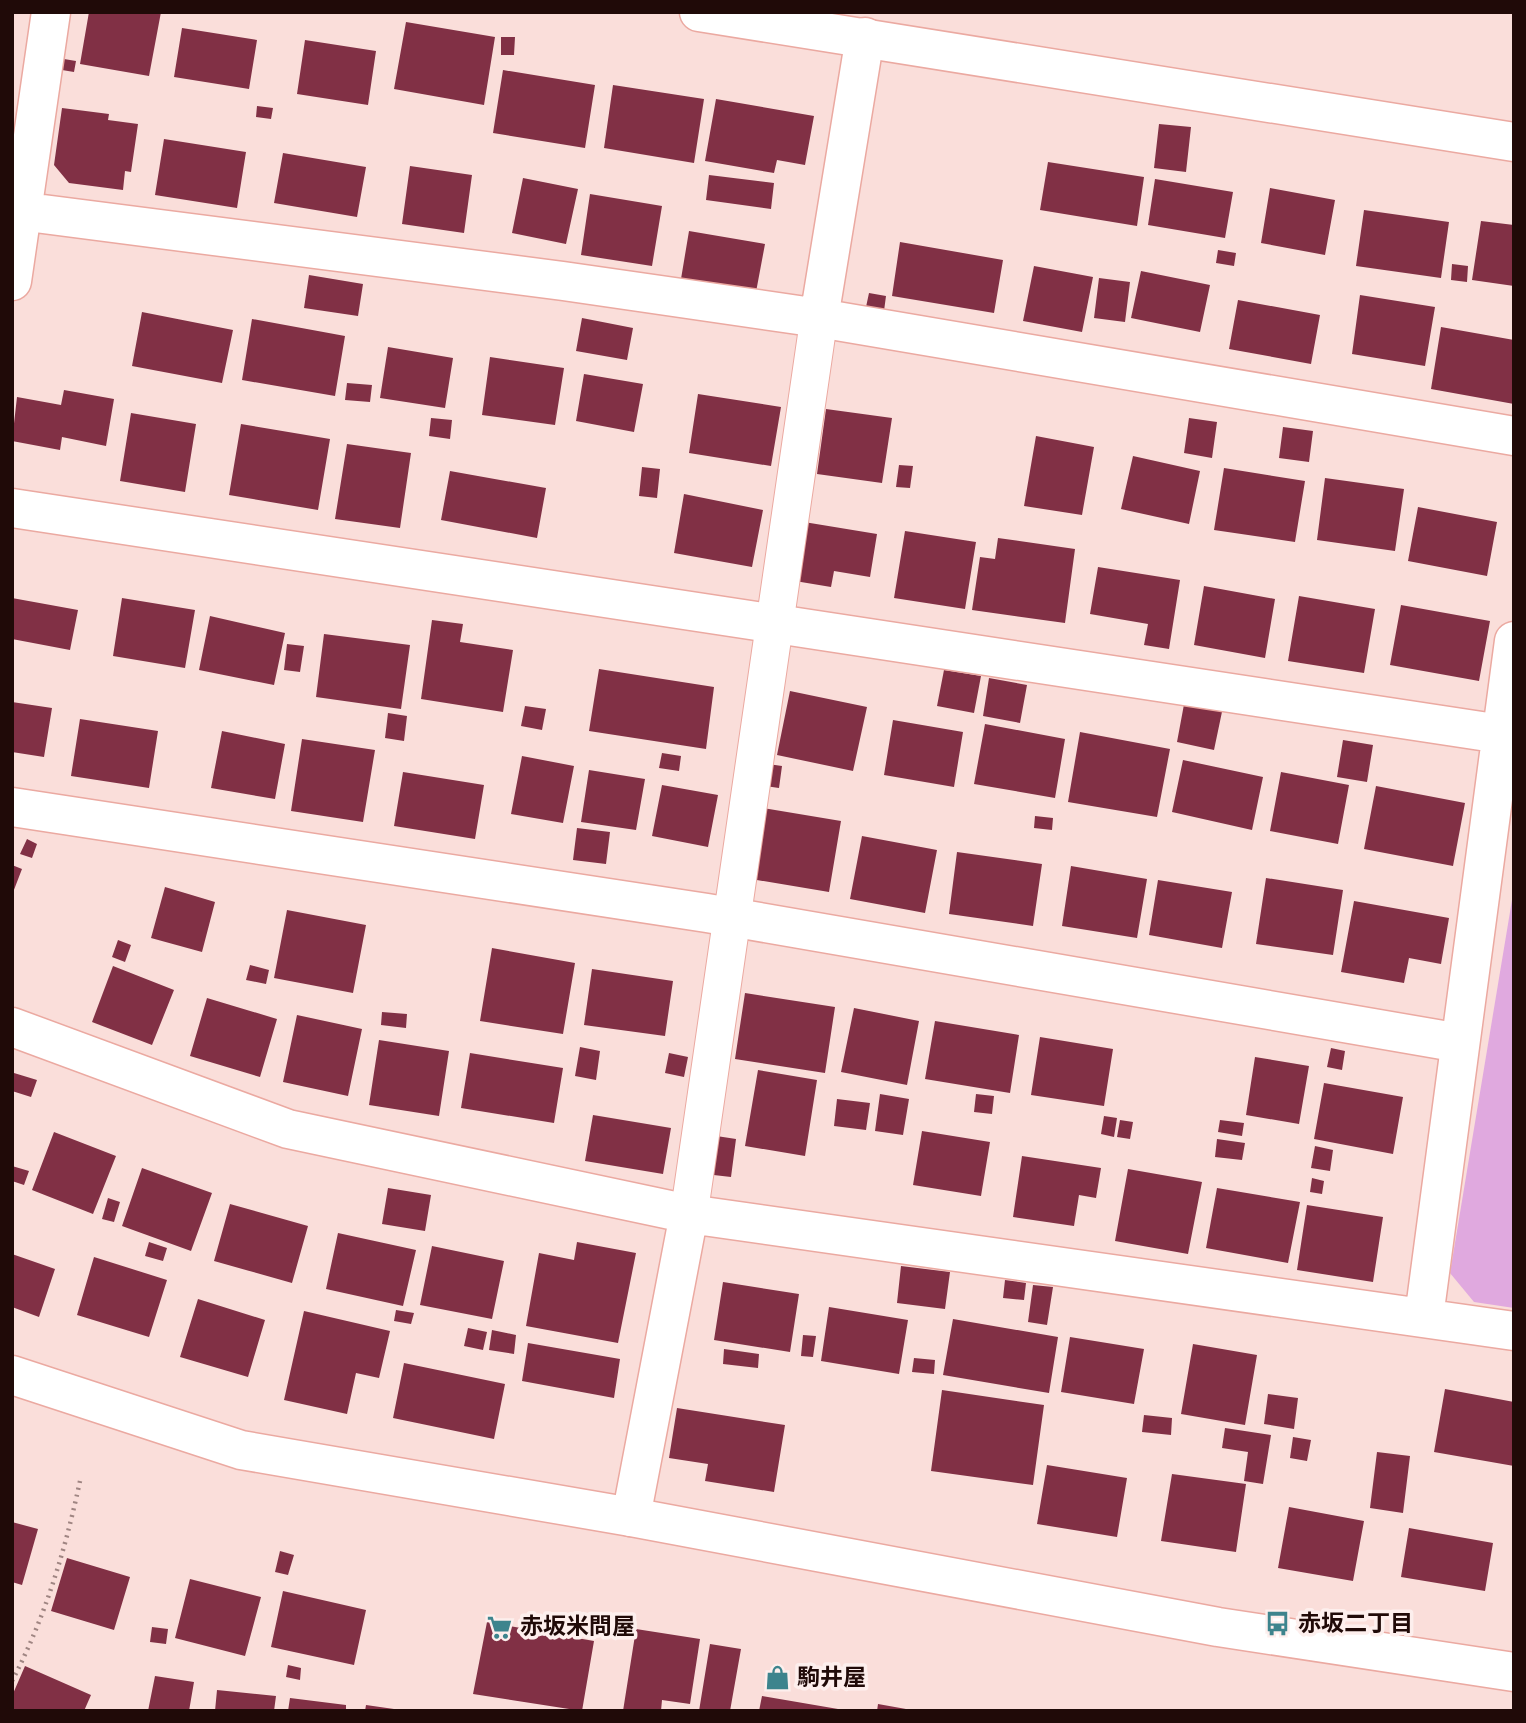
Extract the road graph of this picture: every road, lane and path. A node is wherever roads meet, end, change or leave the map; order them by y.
1 (51, 12) edge
2 (699, 12) edge
3 (864, 37) junction
4 (1514, 142) edge
5 (18, 210) edge
6 (12, 281) edge
7 (819, 318) junction
8 (1514, 436) edge
9 (12, 508) edge
10 (775, 621) junction
11 (1514, 641) edge
12 (1501, 734) junction
13 (12, 807) edge
14 (732, 918) junction
15 (12, 1027) edge
16 (1460, 1043) junction
17 (688, 1214) junction
18 (1424, 1317) junction
19 (1514, 1331) edge
20 (12, 1375) edge
21 (80, 1481) dead end
22 (631, 1517) junction
23 (1514, 1672) edge
24 (12, 1681) edge

1 - 5 street
2 - 3 street
3 - 4 street
3 - 7 street
5 - 6 street
5 - 7 street
7 - 8 street
7 - 10 street
9 - 10 street
10 - 12 street
10 - 14 street
11 - 12 street
12 - 16 street
13 - 14 street
14 - 16 street
14 - 17 street
15 - 17 street
16 - 18 street
17 - 18 street
17 - 22 street
18 - 19 street
20 - 22 street
21 - 24 path
22 - 23 street

